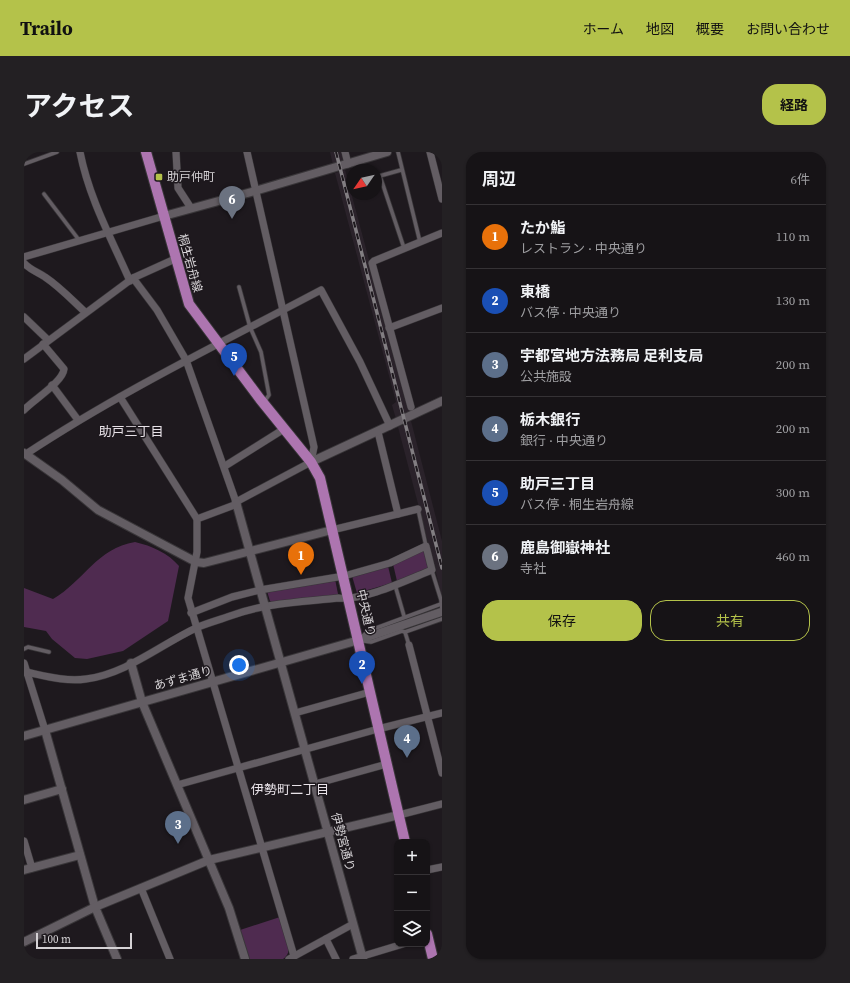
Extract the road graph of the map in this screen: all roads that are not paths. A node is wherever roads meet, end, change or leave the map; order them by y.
1 (57, 152) edge
2 (80, 152) edge
3 (146, 152) edge
4 (176, 152) edge
5 (247, 152) edge
6 (345, 152) edge
7 (384, 152) edge
8 (398, 152) edge
9 (430, 152) edge
10 (24, 164) edge
11 (348, 164) joint
12 (346, 165) edge
13 (401, 170) junction
14 (382, 176) edge
15 (382, 188) edge
16 (255, 191) junction
17 (44, 194) dead end
18 (442, 199) edge
19 (191, 208) junction
20 (164, 216) junction
21 (108, 231) junction
22 (442, 232) edge
23 (79, 240) junction
24 (420, 242) junction
25 (404, 248) junction
26 (24, 257) edge
27 (175, 259) junction
28 (24, 264) edge
29 (131, 279) junction
30 (239, 287) dead end
31 (442, 308) edge
32 (283, 310) junction
33 (86, 312) junction
34 (24, 317) edge
35 (250, 327) junction
36 (389, 328) junction
37 (45, 342) junction
38 (217, 343) junction
39 (24, 359) edge
40 (186, 360) junction
41 (52, 385) junction
42 (120, 398) junction
43 (442, 401) edge
44 (263, 403) junction
45 (411, 407) dead end
46 (24, 410) edge
47 (78, 420) junction
48 (390, 426) junction
49 (284, 429) junction
50 (378, 432) junction
51 (25, 454) edge
52 (311, 462) junction
53 (225, 466) junction
54 (237, 503) junction
55 (418, 509) joint
56 (398, 514) junction
57 (197, 519) junction
58 (332, 530) junction
59 (426, 546) junction
60 (250, 550) junction
61 (196, 562) junction
62 (432, 570) junction
63 (344, 576) junction
64 (395, 585) junction
65 (260, 590) junction
66 (349, 600) junction
67 (265, 606) junction
68 (441, 611) edge
69 (191, 613) junction
70 (404, 616) junction
71 (196, 628) junction
72 (405, 632) junction
73 (359, 640) junction
74 (409, 645) joint
75 (24, 649) edge
76 (49, 652) dead end
77 (280, 662) junction
78 (24, 663) edge
79 (131, 663) junction
80 (25, 672) edge
81 (212, 682) junction
82 (370, 692) junction
83 (142, 702) junction
84 (295, 713) junction
85 (442, 713) edge
86 (428, 717) junction
87 (378, 729) junction
88 (45, 730) junction
89 (24, 736) edge
90 (305, 749) junction
91 (387, 764) junction
92 (238, 767) junction
93 (442, 773) edge
94 (315, 784) junction
95 (177, 785) junction
96 (62, 789) junction
97 (24, 800) edge
98 (442, 804) edge
99 (399, 815) junction
100 (328, 832) junction
101 (405, 839) edge
102 (24, 841) edge
103 (262, 847) junction
104 (80, 854) junction
105 (209, 860) junction
106 (442, 867) edge
107 (28, 869) edge
108 (430, 869) edge
109 (141, 888) junction
110 (95, 907) junction
111 (353, 924) junction
112 (326, 939) junction
113 (24, 942) edge
114 (394, 947) edge
115 (430, 947) edge
116 (292, 958) edge
117 (362, 958) edge
118 (117, 959) edge
119 (170, 959) edge
120 (245, 959) edge
121 (336, 959) edge
122 (353, 959) edge
123 (433, 959) edge

1 - 10 lane
2 - 21 street
3 - 20 main road, 桐生岩舟線
4 - 19 street
5 - 16 street
6 - 11 street
7 - 11 street
8 - 13 lane
9 - 18 street
12 - 16 street
13 - 14 lane
13 - 24 lane
15 - 25 lane
16 - 19 street
16 - 32 street
17 - 23 lane
19 - 20 street
20 - 21 street
20 - 27 main road, 桐生岩舟線
21 - 23 street
21 - 29 street
22 - 24 street
23 - 26 street
24 - 25 street
25 - 36 street
27 - 29 street
27 - 38 main road, 桐生岩舟線
28 - 33 street
29 - 33 street
29 - 40 street
30 - 35 lane
31 - 36 street
32 - 35 street
32 - 48 street
32 - 52 street
33 - 37 street
34 - 37 street
35 - 38 street
35 - 44 lane
36 - 45 street
37 - 39 street
37 - 41 street
38 - 40 street
38 - 44 main road, 桐生岩舟線
40 - 42 street
40 - 53 street
41 - 46 street
41 - 47 street
42 - 47 street
42 - 57 street
43 - 48 street
44 - 49 main road, 桐生岩舟線
47 - 51 street
48 - 50 street
49 - 52 main road, 桐生岩舟線
49 - 53 street
50 - 52 street
50 - 56 street
51 - 61 street
52 - 54 street
52 - 58 main road, 中央通り
53 - 54 street
54 - 57 street
54 - 60 street, 伊勢宮通り
55 - 56 street
55 - 59 lane
56 - 58 street
57 - 61 street
58 - 60 street
58 - 63 main road, 中央通り
59 - 62 street
59 - 63 street
60 - 61 street
60 - 65 street, 伊勢宮通り
61 - 69 street
62 - 64 street
62 - 68 lane
63 - 65 street
63 - 66 main road, 中央通り
64 - 66 street
64 - 70 lane
65 - 67 street, 伊勢宮通り
65 - 69 street
66 - 67 street
66 - 73 main road, 中央通り
67 - 71 street
67 - 77 street, 伊勢宮通り
68 - 70 lane
68 - 72 lane
68 - 73 street, あずま通り
69 - 71 street
70 - 73 lane
71 - 79 street
71 - 81 street
72 - 73 lane
72 - 74 lane
73 - 77 street, あずま通り
73 - 82 main road, 中央通り
74 - 86 street
75 - 76 lane
77 - 81 street, あずま通り
77 - 84 street, 伊勢宮通り
78 - 80 street
79 - 80 street
79 - 83 street
80 - 88 street
81 - 83 street, あずま通り
81 - 92 street
82 - 84 street
82 - 87 main road, 中央通り
83 - 88 street, あずま通り
83 - 95 street
84 - 90 street, 伊勢宮通り
85 - 86 street
86 - 87 street
86 - 93 street
87 - 90 street
87 - 91 main road, 中央通り
88 - 89 street, あずま通り
88 - 96 street
90 - 92 street
90 - 94 street, 伊勢宮通り
91 - 94 street
91 - 99 main road, 中央通り
92 - 95 street
92 - 103 street
94 - 100 street, 伊勢宮通り
95 - 105 street
96 - 97 street
96 - 104 street
98 - 99 street
99 - 100 street
99 - 101 main road, 中央通り
100 - 103 street
100 - 111 street, 伊勢宮通り
102 - 107 street
103 - 105 street
103 - 116 street
104 - 107 street
104 - 110 street
105 - 109 street
105 - 120 street
106 - 108 street
109 - 110 street
109 - 119 street
110 - 113 street
110 - 118 street
111 - 112 street
111 - 117 street, 伊勢宮通り
112 - 116 street
112 - 121 street
114 - 117 street
115 - 123 main road
117 - 122 street

